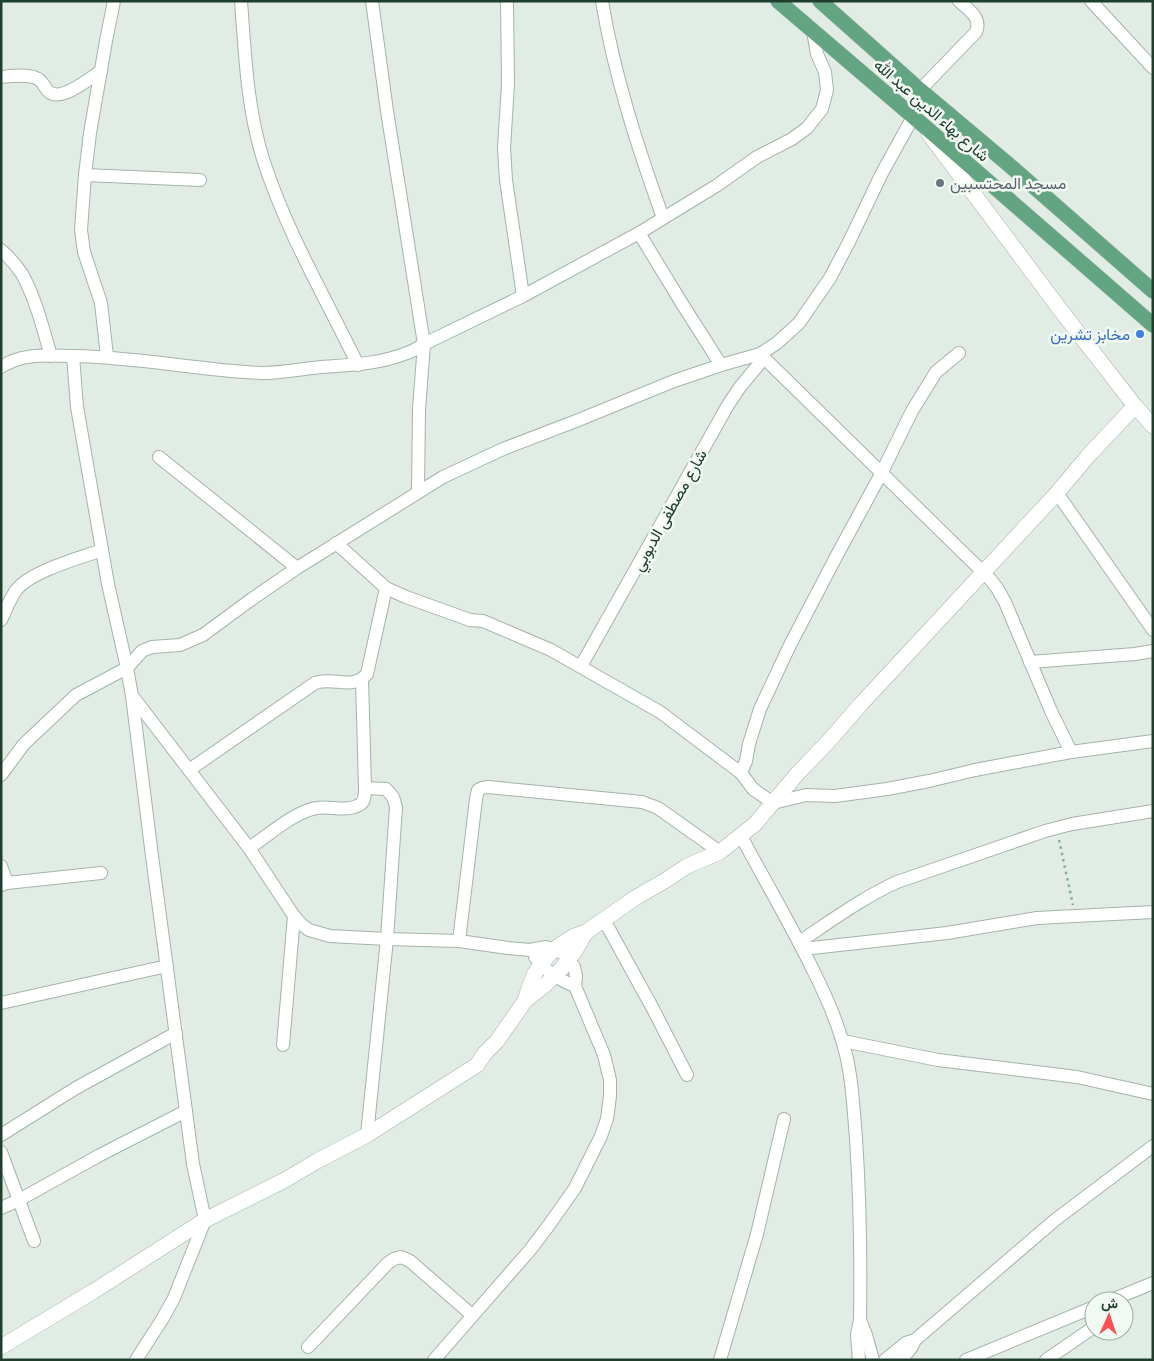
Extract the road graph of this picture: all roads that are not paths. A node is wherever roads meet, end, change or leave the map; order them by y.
1 (114, 1) edge
2 (241, 1) edge
3 (372, 1) edge
4 (507, 1) edge
5 (602, 1) edge
6 (778, 1) edge
7 (820, 1) edge
8 (959, 1) edge
9 (1091, 1) edge
10 (813, 31) junction
11 (1153, 68) edge
12 (101, 71) junction
13 (1, 77) edge
14 (920, 90) junction
15 (917, 120) junction
16 (85, 175) junction
17 (200, 180) dead end
18 (663, 218) junction
19 (639, 233) junction
20 (1, 250) edge
21 (1153, 291) edge
22 (522, 296) junction
23 (1153, 325) edge
24 (424, 344) junction
25 (959, 353) dead end
26 (51, 356) junction
27 (73, 356) junction
28 (107, 356) junction
29 (762, 356) junction
30 (358, 365) junction
31 (721, 365) junction
32 (1, 368) edge
33 (1135, 406) junction
34 (1153, 426) edge
35 (159, 457) dead end
36 (881, 474) junction
37 (418, 492) junction
38 (1057, 493) junction
39 (336, 543) junction
40 (102, 550) junction
41 (297, 568) junction
42 (984, 573) junction
43 (386, 588) junction
44 (1, 620) edge
45 (1153, 630) edge
46 (1153, 651) edge
47 (1030, 662) junction
48 (581, 666) junction
49 (127, 668) junction
50 (362, 679) junction
51 (132, 696) junction
52 (1153, 741) edge
53 (1071, 752) junction
54 (189, 770) junction
55 (741, 773) junction
56 (1, 775) edge
57 (365, 788) junction
58 (773, 803) junction
59 (1153, 811) edge
60 (741, 836) junction
61 (249, 848) junction
62 (720, 852) junction
63 (1, 866) edge
64 (101, 873) dead end
65 (4, 884) edge
66 (1153, 912) edge
67 (294, 916) junction
68 (604, 920) junction
69 (586, 932) junction
70 (387, 939) junction
71 (459, 941) junction
72 (801, 945) junction
73 (554, 949) junction
74 (530, 950) junction
75 (569, 959) junction
76 (540, 964) junction
77 (167, 966) junction
78 (554, 977) junction
79 (575, 986) junction
80 (525, 1001) junction
81 (1, 1003) edge
82 (176, 1033) junction
83 (843, 1041) junction
84 (283, 1045) dead end
85 (687, 1075) dead end
86 (1153, 1094) edge
87 (186, 1111) junction
88 (784, 1119) dead end
89 (1, 1135) edge
90 (366, 1135) junction
91 (1153, 1146) edge
92 (1, 1152) edge
93 (19, 1200) junction
94 (1, 1208) edge
95 (205, 1220) junction
96 (34, 1241) dead end
97 (1153, 1283) edge
98 (1139, 1289) junction
99 (1134, 1291) edge
100 (1134, 1294) edge
101 (1084, 1311) edge
102 (472, 1315) junction
103 (860, 1320) junction
104 (1084, 1334) edge
105 (915, 1340) junction
106 (1, 1347) edge
107 (308, 1347) dead end
108 (136, 1360) edge
109 (434, 1360) edge
110 (720, 1360) edge
111 (859, 1360) edge
112 (873, 1360) edge
113 (885, 1360) edge
114 (901, 1360) edge
115 (966, 1360) edge
116 (1046, 1360) edge

1 - 12 street
2 - 30 street
3 - 24 street
4 - 22 street
5 - 18 street
6 - 10 main road, شارع بهاء الدين عبد الله
7 - 14 main road, شارع بهاء الدين عبد الله
8 - 14 street
9 - 11 street
10 - 15 main road, شارع بهاء الدين عبد الله
10 - 18 street
12 - 13 street
12 - 16 street
14 - 21 main road, شارع بهاء الدين عبد الله
15 - 23 main road, شارع بهاء الدين عبد الله
15 - 29 street
15 - 33 street
16 - 17 street
16 - 28 street
18 - 19 street
19 - 22 street
19 - 31 street
20 - 26 street
22 - 24 street
24 - 30 street
24 - 37 street
25 - 36 street
26 - 27 street
26 - 32 street
27 - 28 street
27 - 40 street
28 - 30 street
29 - 31 street
29 - 36 street
29 - 48 street, شارع مصطفى الدبوبي
31 - 37 street
33 - 34 street
33 - 38 street
35 - 41 street
36 - 42 street
36 - 55 street
37 - 39 street
38 - 42 street
38 - 45 street
39 - 41 street
39 - 43 street
40 - 44 street
40 - 49 street
41 - 49 street
42 - 47 street
42 - 58 street
43 - 48 street
43 - 50 street
46 - 47 street
47 - 53 street
48 - 55 street
49 - 51 street
49 - 56 street
50 - 54 street
50 - 57 street
51 - 54 street
51 - 77 street
52 - 53 street
53 - 58 street
54 - 61 street
55 - 58 street
57 - 61 street
57 - 70 street
58 - 60 street
59 - 72 street
60 - 62 street
60 - 72 street
61 - 67 street
62 - 68 street
62 - 71 street
63 - 65 street
64 - 65 street
66 - 72 street
67 - 70 street
67 - 84 street
68 - 69 street
68 - 85 street
69 - 73 street
69 - 75 street
70 - 71 street
70 - 90 street
71 - 74 street
72 - 83 street
73 - 74 street
73 - 75 street
73 - 76 street
74 - 76 street
75 - 78 street
75 - 79 street
76 - 78 street
76 - 80 street
77 - 81 street
77 - 82 street
78 - 79 street
78 - 80 street
79 - 102 street
80 - 90 street
82 - 87 street
82 - 89 street
83 - 86 street
83 - 103 street
87 - 93 street
87 - 95 street
88 - 110 street
90 - 95 street
91 - 105 street
92 - 93 street
93 - 94 street
93 - 96 street
95 - 106 street
95 - 108 street
97 - 98 street
98 - 99 street
98 - 100 street
101 - 115 street
102 - 107 street
102 - 109 street
103 - 111 street
103 - 112 street
104 - 116 street
105 - 113 street
105 - 114 street

